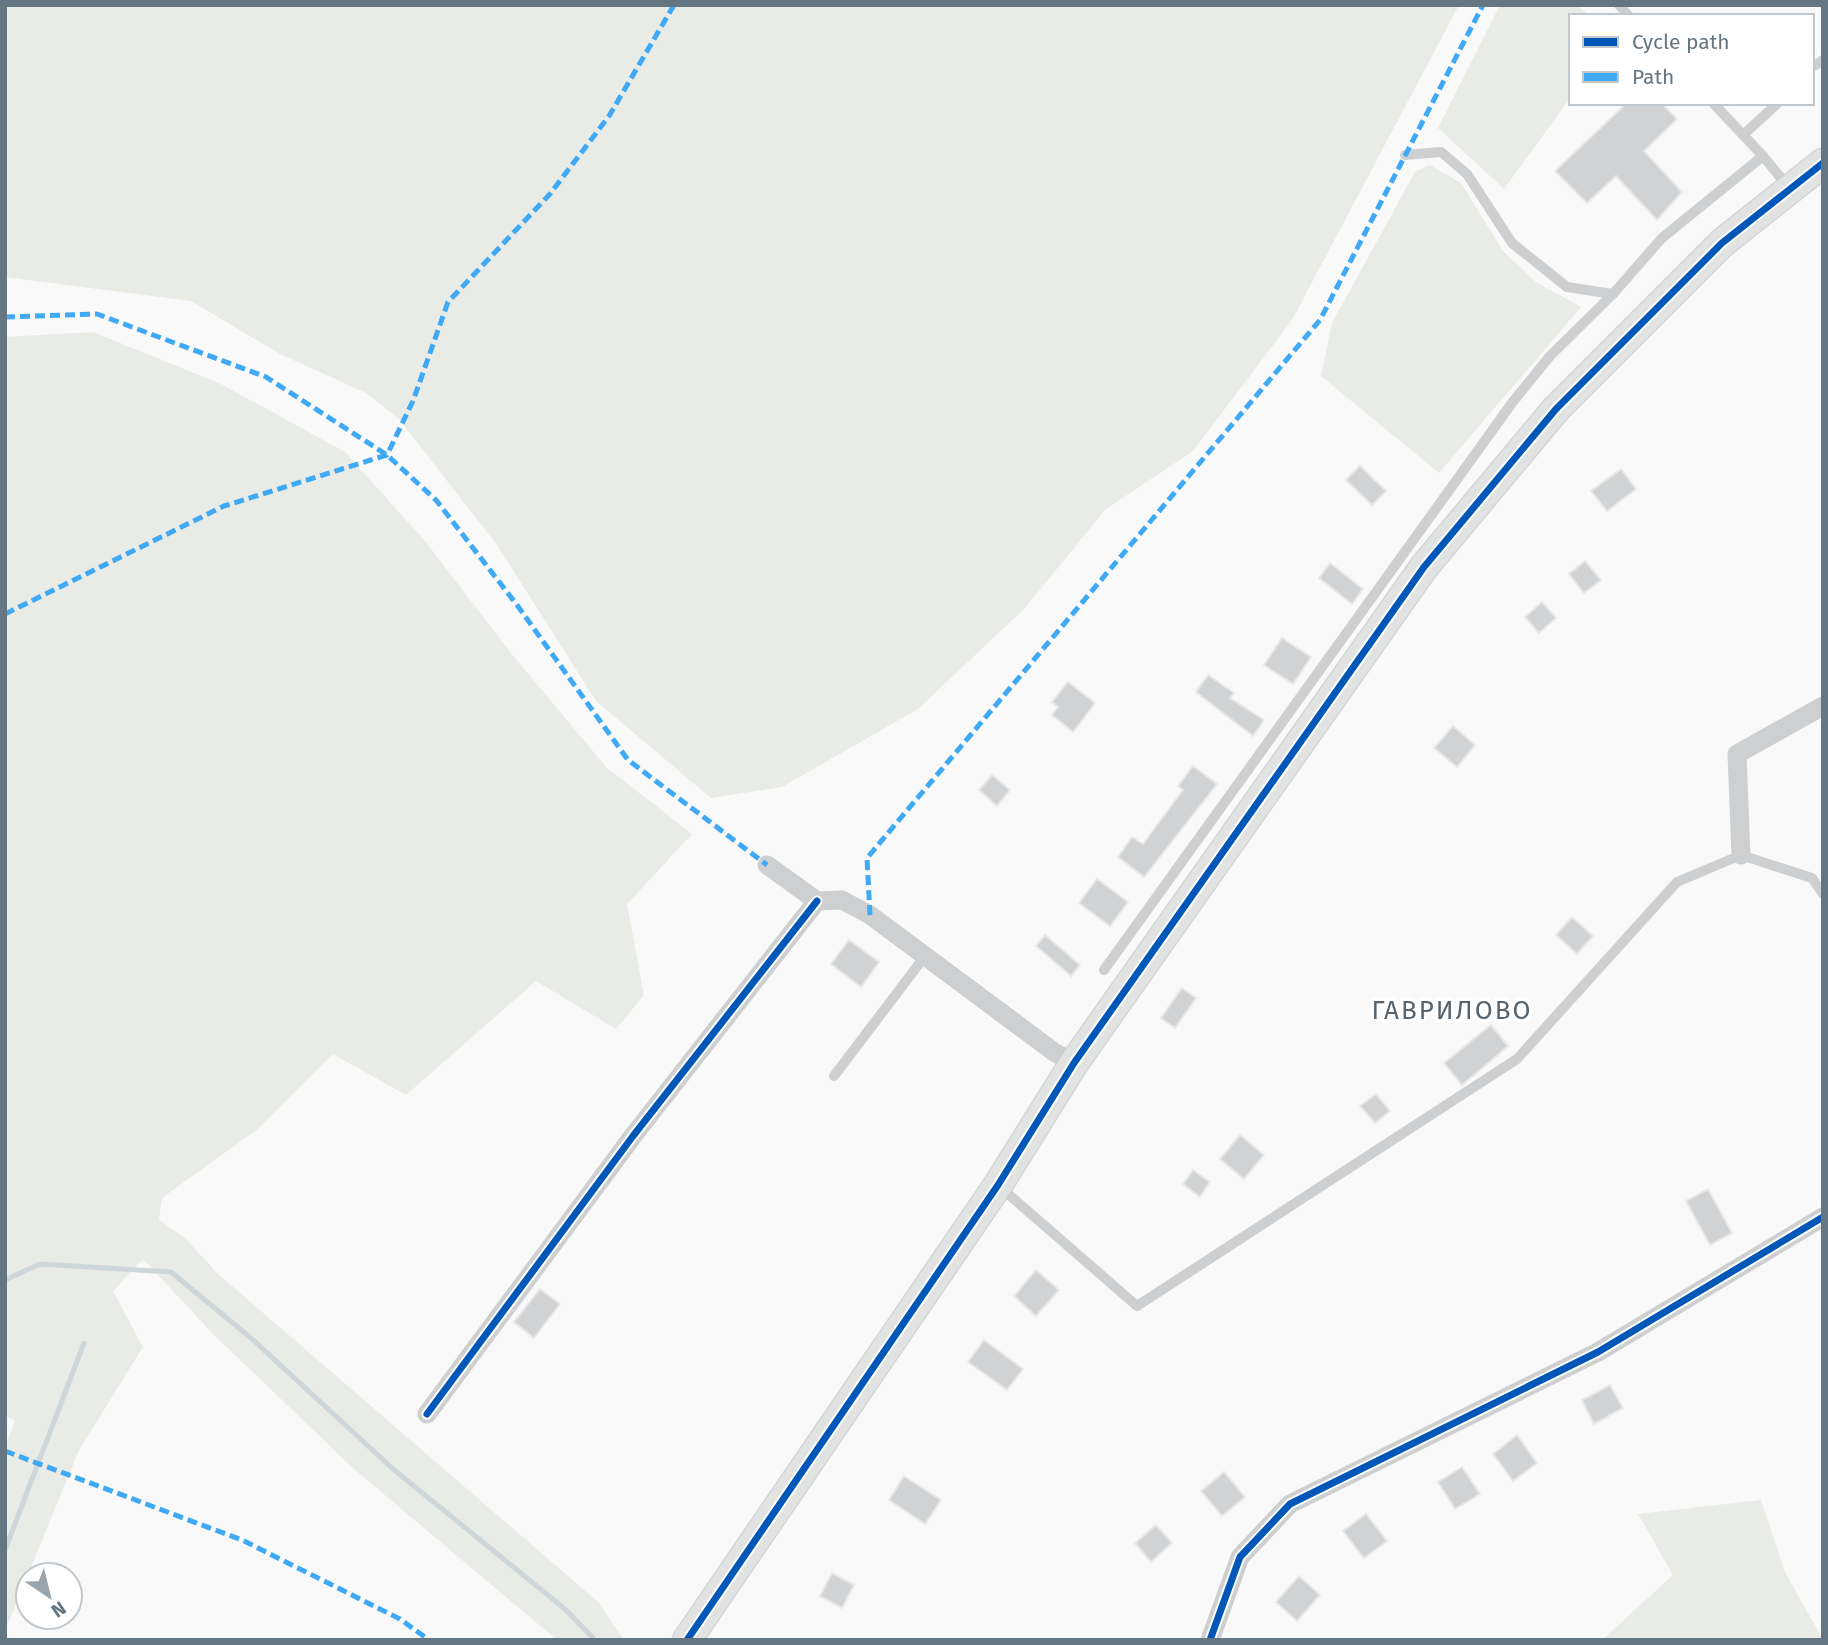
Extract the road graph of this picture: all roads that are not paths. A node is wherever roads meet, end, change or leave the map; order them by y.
1 (1715, 105) edge
2 (1776, 105) edge
3 (1743, 135) junction
4 (1405, 155) dead end
5 (1763, 156) junction
6 (1823, 163) edge
7 (1790, 189) junction
8 (1613, 294) junction
9 (1823, 706) edge
10 (1741, 855) junction
11 (767, 865) dead end
12 (1823, 894) edge
13 (817, 901) junction
14 (925, 956) junction
15 (1104, 970) dead end
16 (1074, 1063) junction
17 (834, 1076) dead end
18 (998, 1185) junction
19 (1823, 1217) edge
20 (427, 1414) dead end
21 (687, 1640) edge
22 (1210, 1640) edge

1 - 3 lane
2 - 3 lane
3 - 5 lane
4 - 8 lane
5 - 7 lane
5 - 8 lane
6 - 7 street
7 - 16 street
8 - 15 lane
9 - 10 street
10 - 12 lane
10 - 18 lane
11 - 13 street
13 - 14 street
13 - 20 street
14 - 16 street
14 - 17 lane
16 - 18 street
18 - 21 street
19 - 22 street

